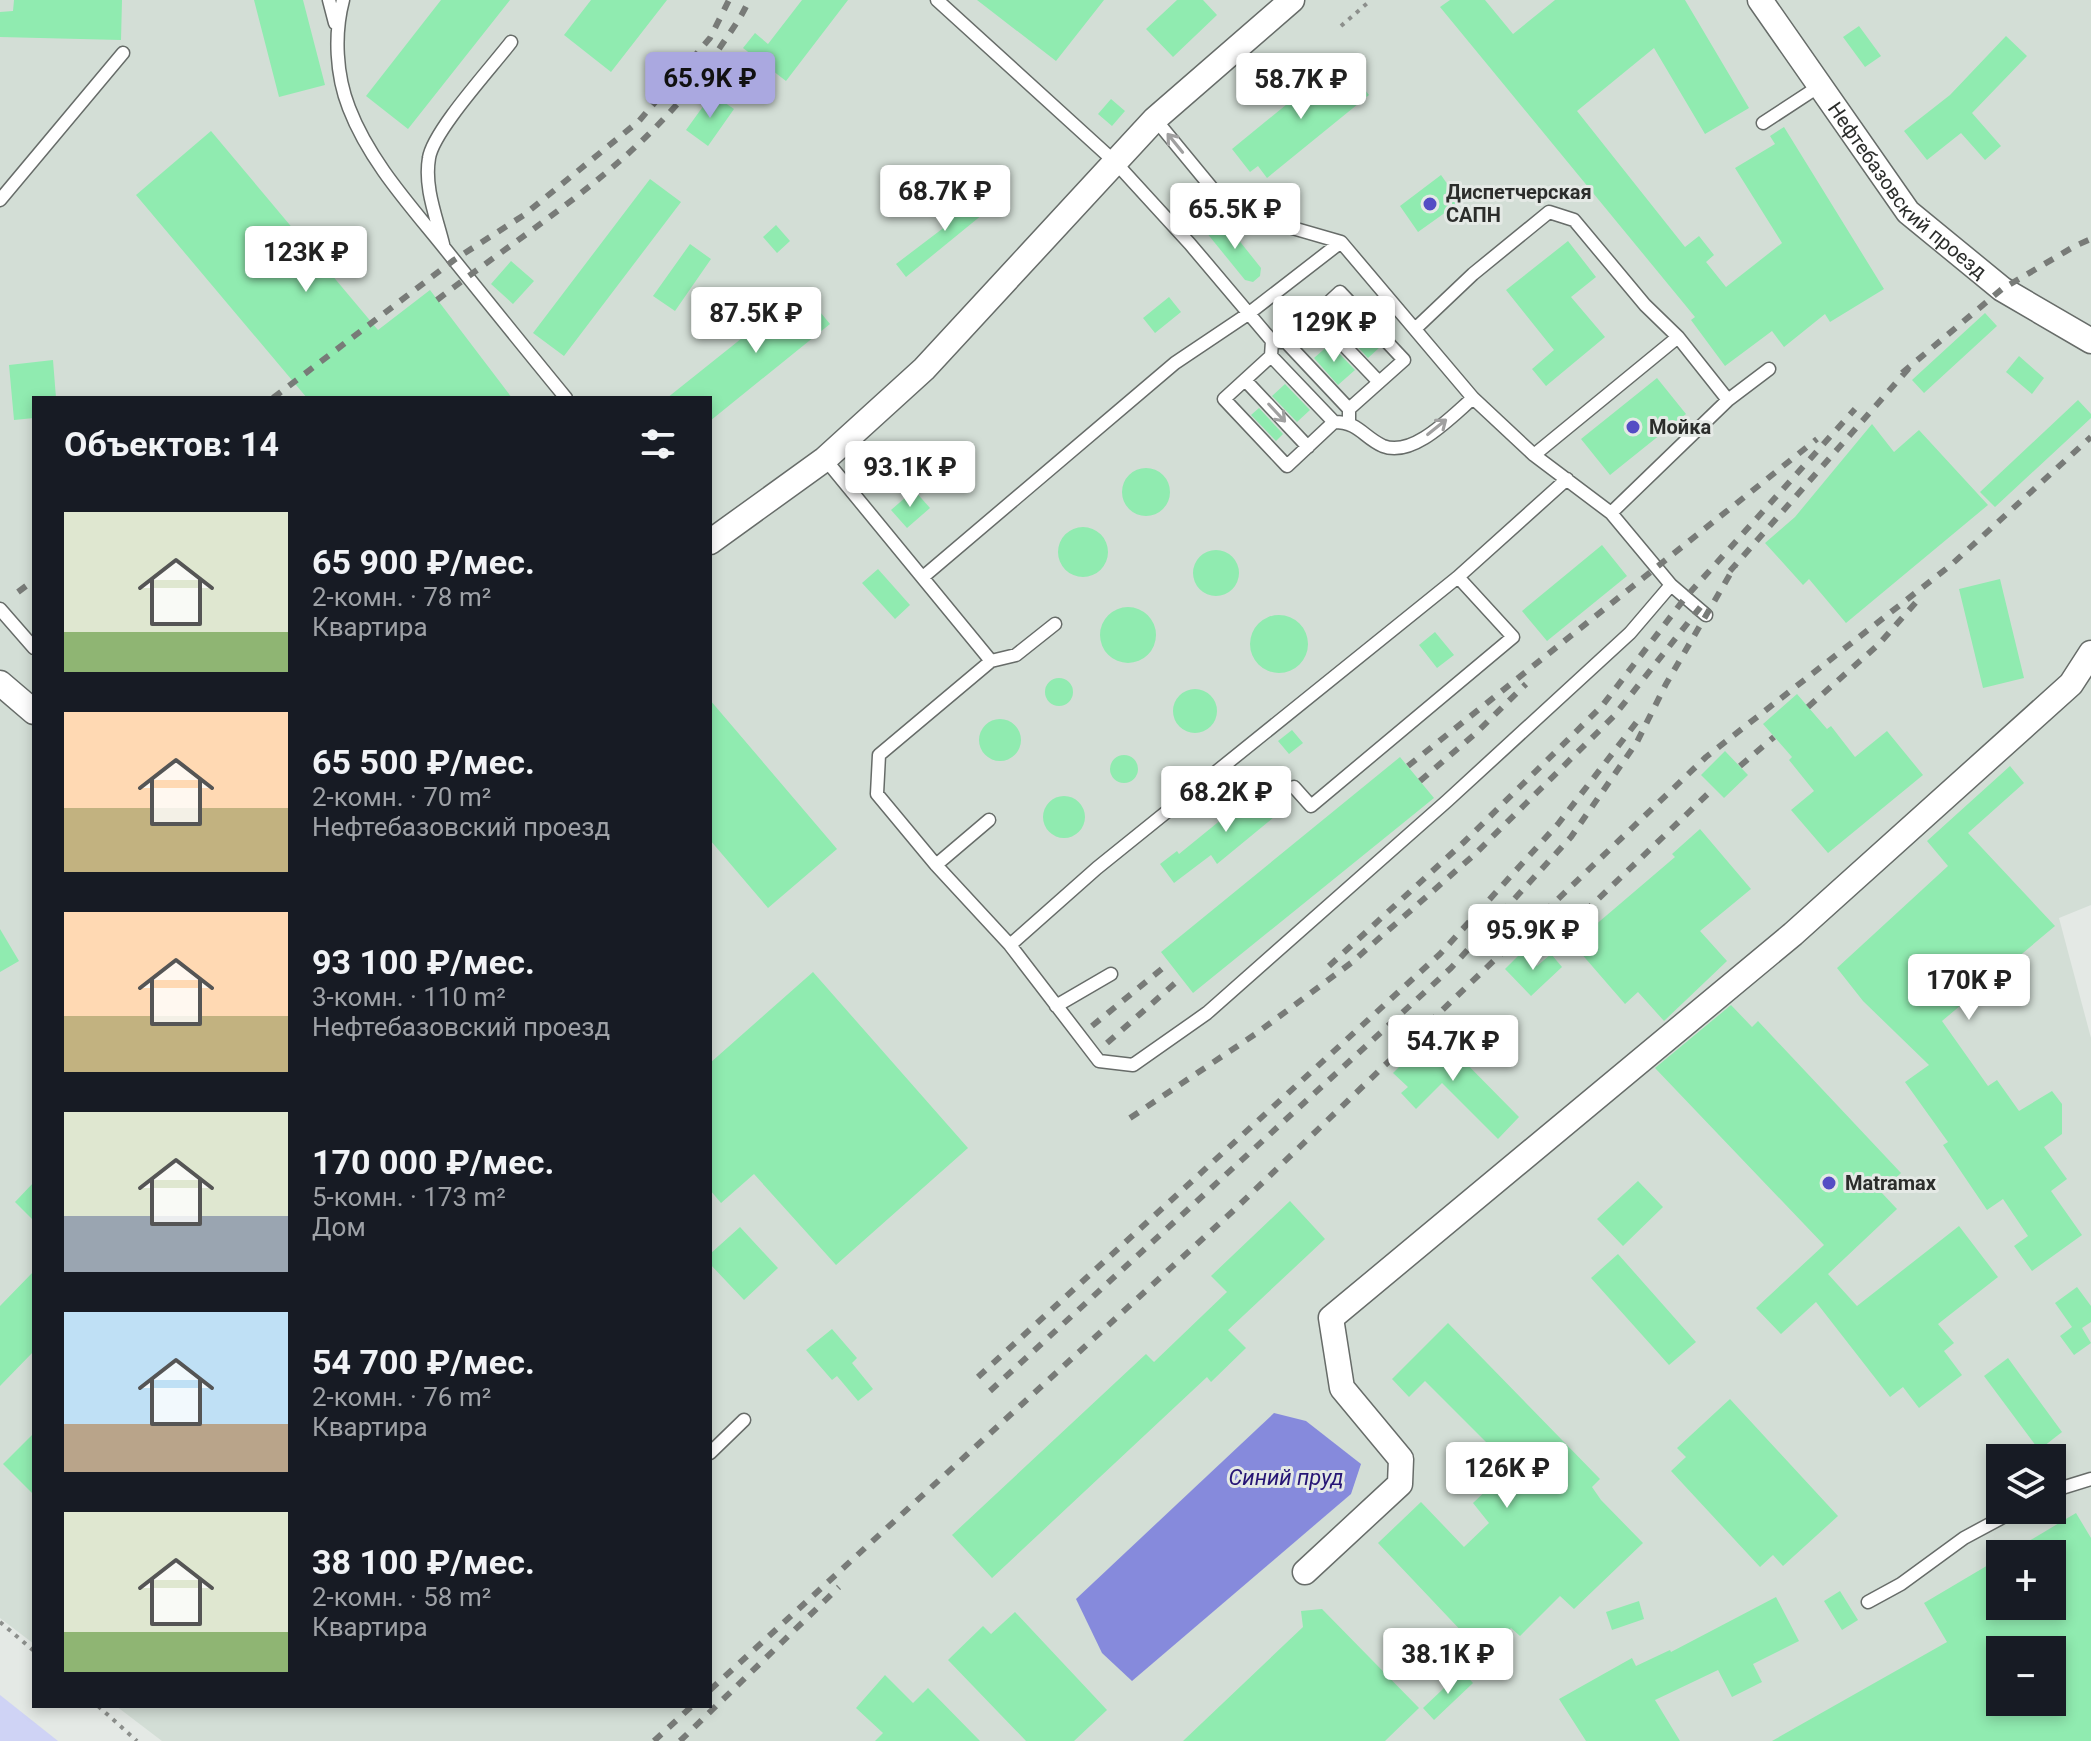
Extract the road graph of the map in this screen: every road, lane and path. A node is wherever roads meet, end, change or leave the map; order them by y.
1 (329, 0) edge
2 (343, 0) edge
3 (937, 0) edge
4 (1292, 0) edge
5 (1371, 0) edge
6 (1760, 0) edge
7 (336, 26) junction
8 (1341, 26) dead end
9 (511, 42) dead end
10 (123, 53) dead end
11 (1818, 87) junction
12 (1155, 119) junction
13 (1763, 123) dead end
14 (1115, 162) junction
15 (0, 200) edge
16 (1341, 242) junction
17 (443, 247) junction
18 (1248, 314) junction
19 (1315, 315) junction
20 (1415, 329) junction
21 (1678, 337) junction
22 (1272, 341) junction
23 (2091, 341) edge
24 (1286, 342) junction
25 (1271, 356) junction
26 (1769, 369) dead end
27 (1245, 380) junction
28 (1379, 382) junction
29 (564, 396) edge
30 (1473, 398) junction
31 (1728, 400) junction
32 (1349, 415) junction
33 (1334, 422) junction
34 (1308, 447) junction
35 (1534, 455) junction
36 (825, 459) junction
37 (1567, 479) junction
38 (1611, 513) junction
39 (712, 541) edge
40 (923, 577) junction
41 (1458, 577) junction
42 (1671, 585) junction
43 (0, 609) edge
44 (1706, 615) dead end
45 (1055, 624) dead end
46 (32, 646) edge
47 (2091, 653) edge
48 (991, 661) junction
49 (4, 693) edge
50 (32, 711) edge
51 (1294, 787) dead end
52 (989, 820) dead end
53 (936, 865) junction
54 (1010, 945) junction
55 (1111, 974) dead end
56 (1056, 1006) junction
57 (744, 1420) dead end
58 (712, 1451) edge
59 (2091, 1479) edge
60 (2066, 1487) edge
61 (1990, 1524) edge
62 (1305, 1572) dead end
63 (1868, 1602) dead end
64 (0, 1622) edge
65 (32, 1649) edge
66 (100, 1708) edge
67 (137, 1741) edge

1 - 7 lane
2 - 7 lane
3 - 14 lane
4 - 12 street
5 - 8 path
6 - 11 street, Нефтебазовский проезд
7 - 17 lane
9 - 17 lane
10 - 15 lane
11 - 13 lane
11 - 23 street, Нефтебазовский проезд
12 - 14 street
16 -> 12 lane
14 - 18 lane
14 - 36 street
16 - 18 lane
16 - 20 lane
17 - 29 lane
18 - 22 lane
18 - 40 lane
19 - 24 lane
19 - 28 lane
19 - 28 lane
20 - 21 lane
20 - 30 lane
21 - 31 lane
21 - 35 lane
22 - 24 lane
22 - 25 lane
24 - 32 lane
25 - 27 lane
25 - 33 lane
26 - 31 lane
27 -> 34 lane
27 - 34 lane
28 - 32 lane
32 -> 30 lane
30 - 35 lane
31 - 38 lane
32 - 33 lane
33 - 34 lane
35 - 37 lane
36 - 39 street
36 - 40 lane
37 - 38 lane
37 - 41 lane
38 - 42 lane
40 - 48 lane
41 - 51 lane
41 - 54 lane
42 - 44 lane
42 - 56 lane
43 - 46 lane
45 - 48 lane
47 - 62 street
48 - 53 lane
49 - 50 street
52 - 53 lane
53 - 54 lane
54 - 56 lane
55 - 56 lane
57 - 58 lane
59 - 60 lane
61 - 63 lane
64 - 65 path
66 - 67 path

